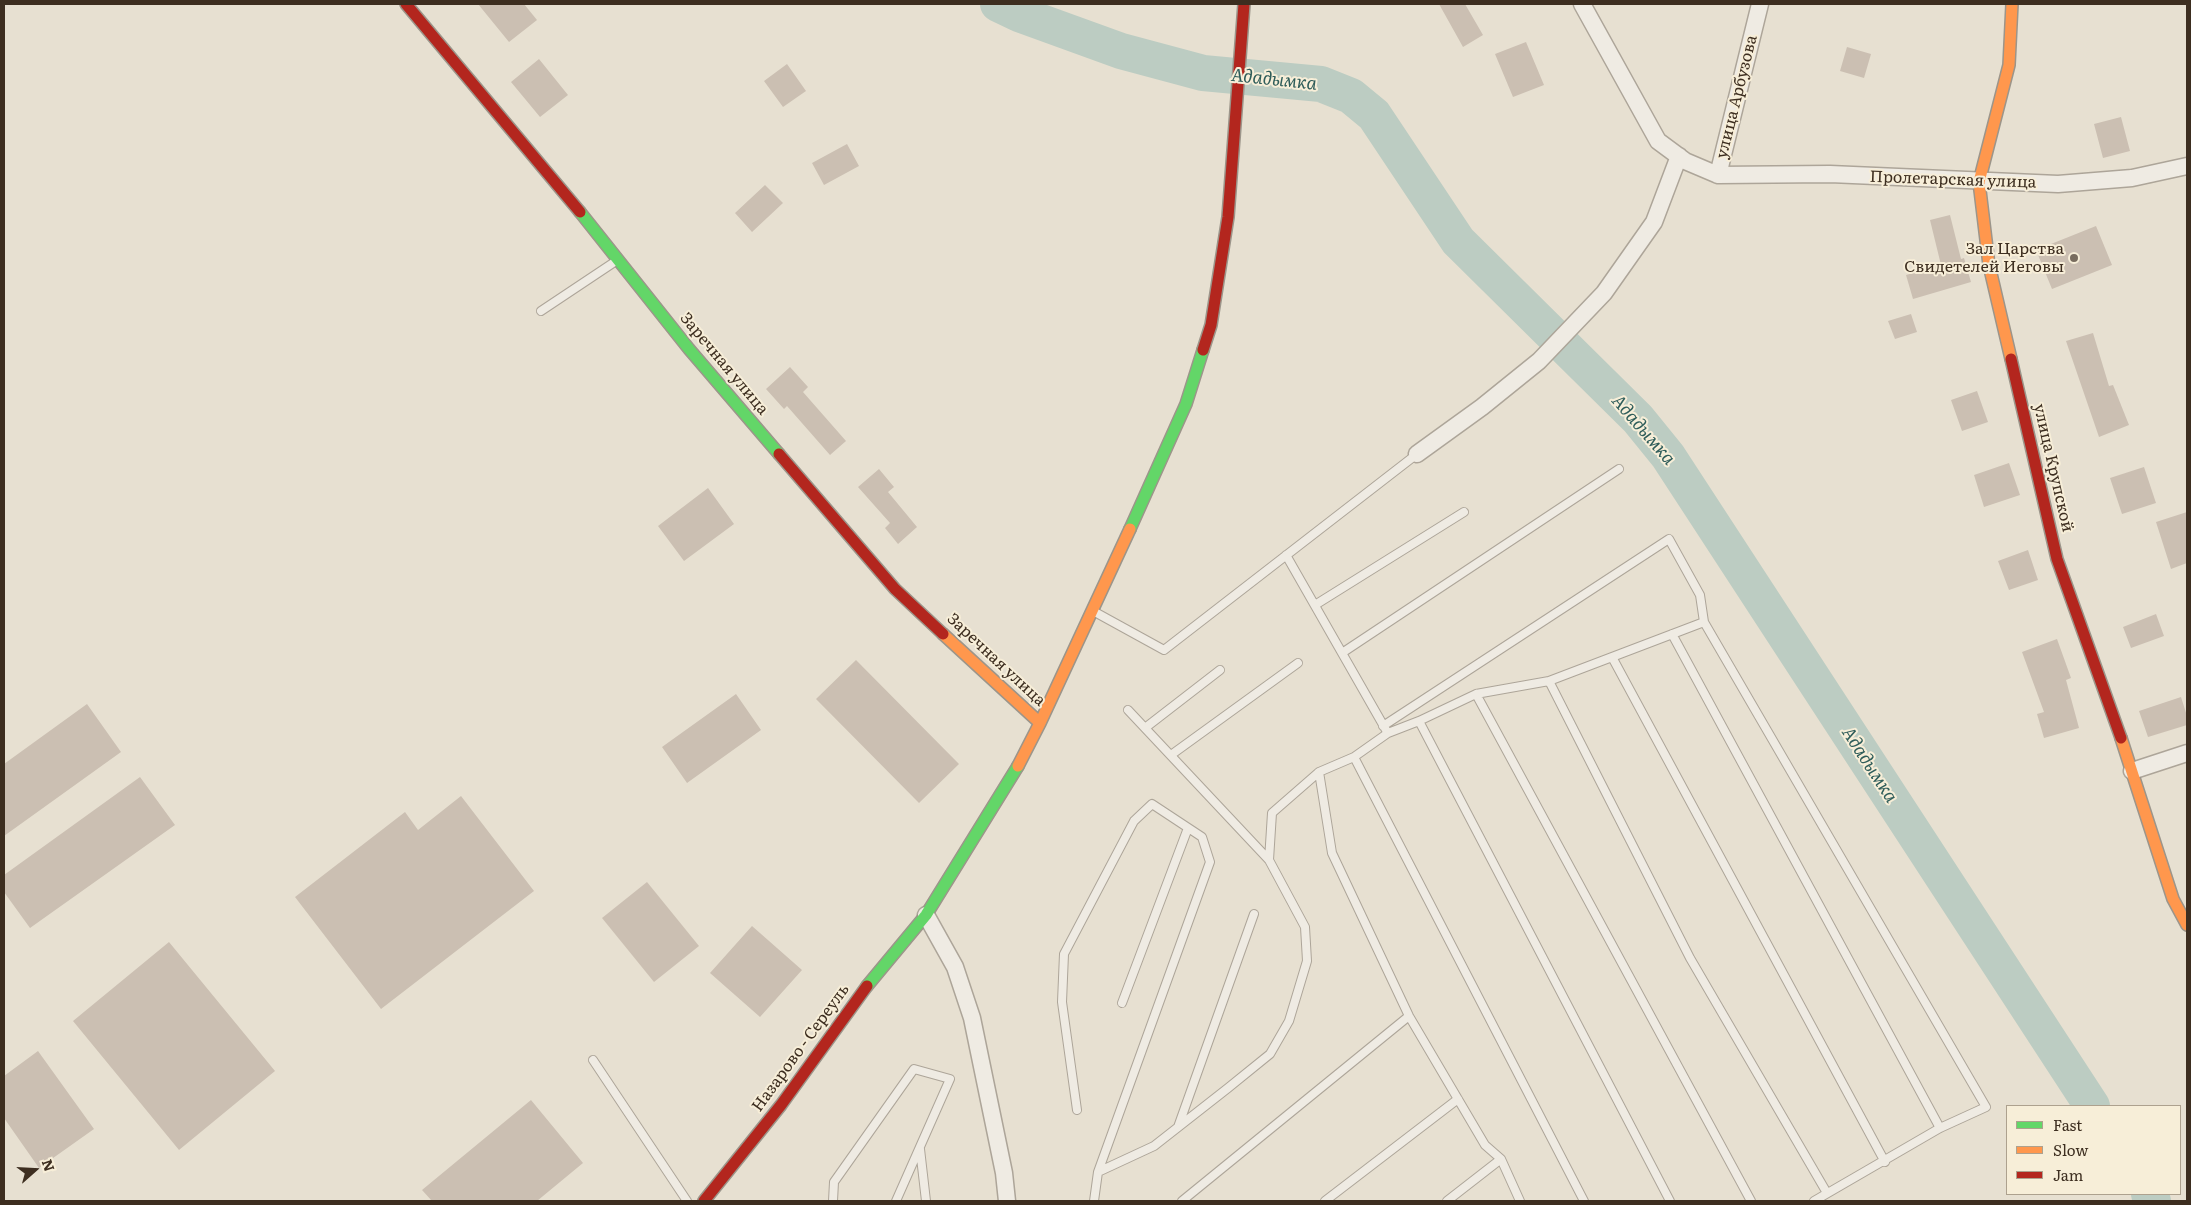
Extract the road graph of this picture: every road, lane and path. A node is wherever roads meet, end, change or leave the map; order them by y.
1 (406, 4) edge
2 (1244, 4) edge
3 (1582, 4) edge
4 (1760, 4) edge
5 (2012, 4) edge
6 (1679, 156) junction
7 (2187, 166) edge
8 (1718, 175) junction
9 (1979, 182) junction
10 (618, 260) junction
11 (541, 311) dead end
12 (1416, 454) joint
13 (1619, 469) dead end
14 (1464, 512) dead end
15 (1286, 556) junction
16 (1315, 605) junction
17 (1092, 610) junction
18 (1704, 622) junction
19 (1672, 634) junction
20 (1342, 653) junction
21 (1612, 657) junction
22 (1298, 663) dead end
23 (1220, 670) dead end
24 (1549, 681) junction
25 (1476, 694) junction
26 (1128, 710) dead end
27 (1419, 721) junction
28 (1040, 723) junction
29 (1144, 728) junction
30 (1386, 729) junction
31 (2187, 753) edge
32 (1171, 756) junction
33 (1354, 757) junction
34 (2132, 771) junction
35 (1319, 772) junction
36 (1188, 828) junction
37 (1269, 860) junction
38 (1254, 914) dead end
39 (926, 915) junction
40 (2187, 925) edge
41 (1122, 1003) dead end
42 (1409, 1016) junction
43 (592, 1060) dead end
44 (1458, 1099) junction
45 (1077, 1110) dead end
46 (1178, 1128) junction
47 (1940, 1128) junction
48 (920, 1146) junction
49 (1501, 1159) junction
50 (1885, 1162) junction
51 (1098, 1172) junction
52 (1827, 1193) junction
53 (687, 1201) edge
54 (704, 1201) edge
55 (833, 1201) edge
56 (896, 1201) edge
57 (926, 1201) edge
58 (1007, 1201) edge
59 (1094, 1201) edge
60 (1182, 1201) edge
61 (1325, 1201) edge
62 (1447, 1201) edge
63 (1520, 1201) edge
64 (1584, 1201) edge
65 (1670, 1201) edge
66 (1751, 1201) edge
67 (1814, 1201) edge

1 - 10 street, Заречная улица
2 - 17 street, Назарово - Сереуль
3 - 6 street, улица Арбузова
4 - 8 street, улица Арбузова
5 - 9 street, улица Крупской
6 - 8 street, улица Арбузова
6 - 12 street
7 - 9 street, Пролетарская улица
8 - 9 street, Пролетарская улица
9 - 34 street, улица Крупской
10 - 11 lane
10 - 28 street, Заречная улица
12 - 15 lane
13 - 20 lane
14 - 16 lane
15 - 16 lane
15 - 17 lane
16 - 20 lane
17 - 28 street, Назарово - Сереуль
18 - 19 lane
18 - 30 lane
18 - 47 lane
19 - 21 lane
19 - 47 lane
20 - 30 lane
21 - 24 lane
21 - 50 lane
22 - 32 lane
23 - 29 lane
24 - 25 lane
24 - 52 lane
25 - 27 lane
25 - 66 lane
26 - 29 lane
27 - 30 lane
27 - 65 lane
28 - 39 street, Назарово - Сереуль
29 - 32 lane
30 - 33 lane
31 - 34 street
32 - 37 lane
33 - 35 lane
33 - 64 lane
34 - 40 street, улица Крупской
35 - 37 lane
35 - 42 lane
36 - 41 lane
36 - 45 lane
36 - 51 lane
37 - 46 lane
38 - 46 lane
39 - 54 street, Назарово - Сереуль
39 - 58 street
42 - 44 lane
42 - 60 lane
43 - 53 lane
44 - 49 lane
44 - 61 lane
46 - 51 lane
47 - 50 lane
48 - 55 lane
48 - 56 lane
48 - 57 lane
49 - 62 lane
49 - 63 lane
50 - 52 lane
51 - 59 lane
52 - 67 lane

